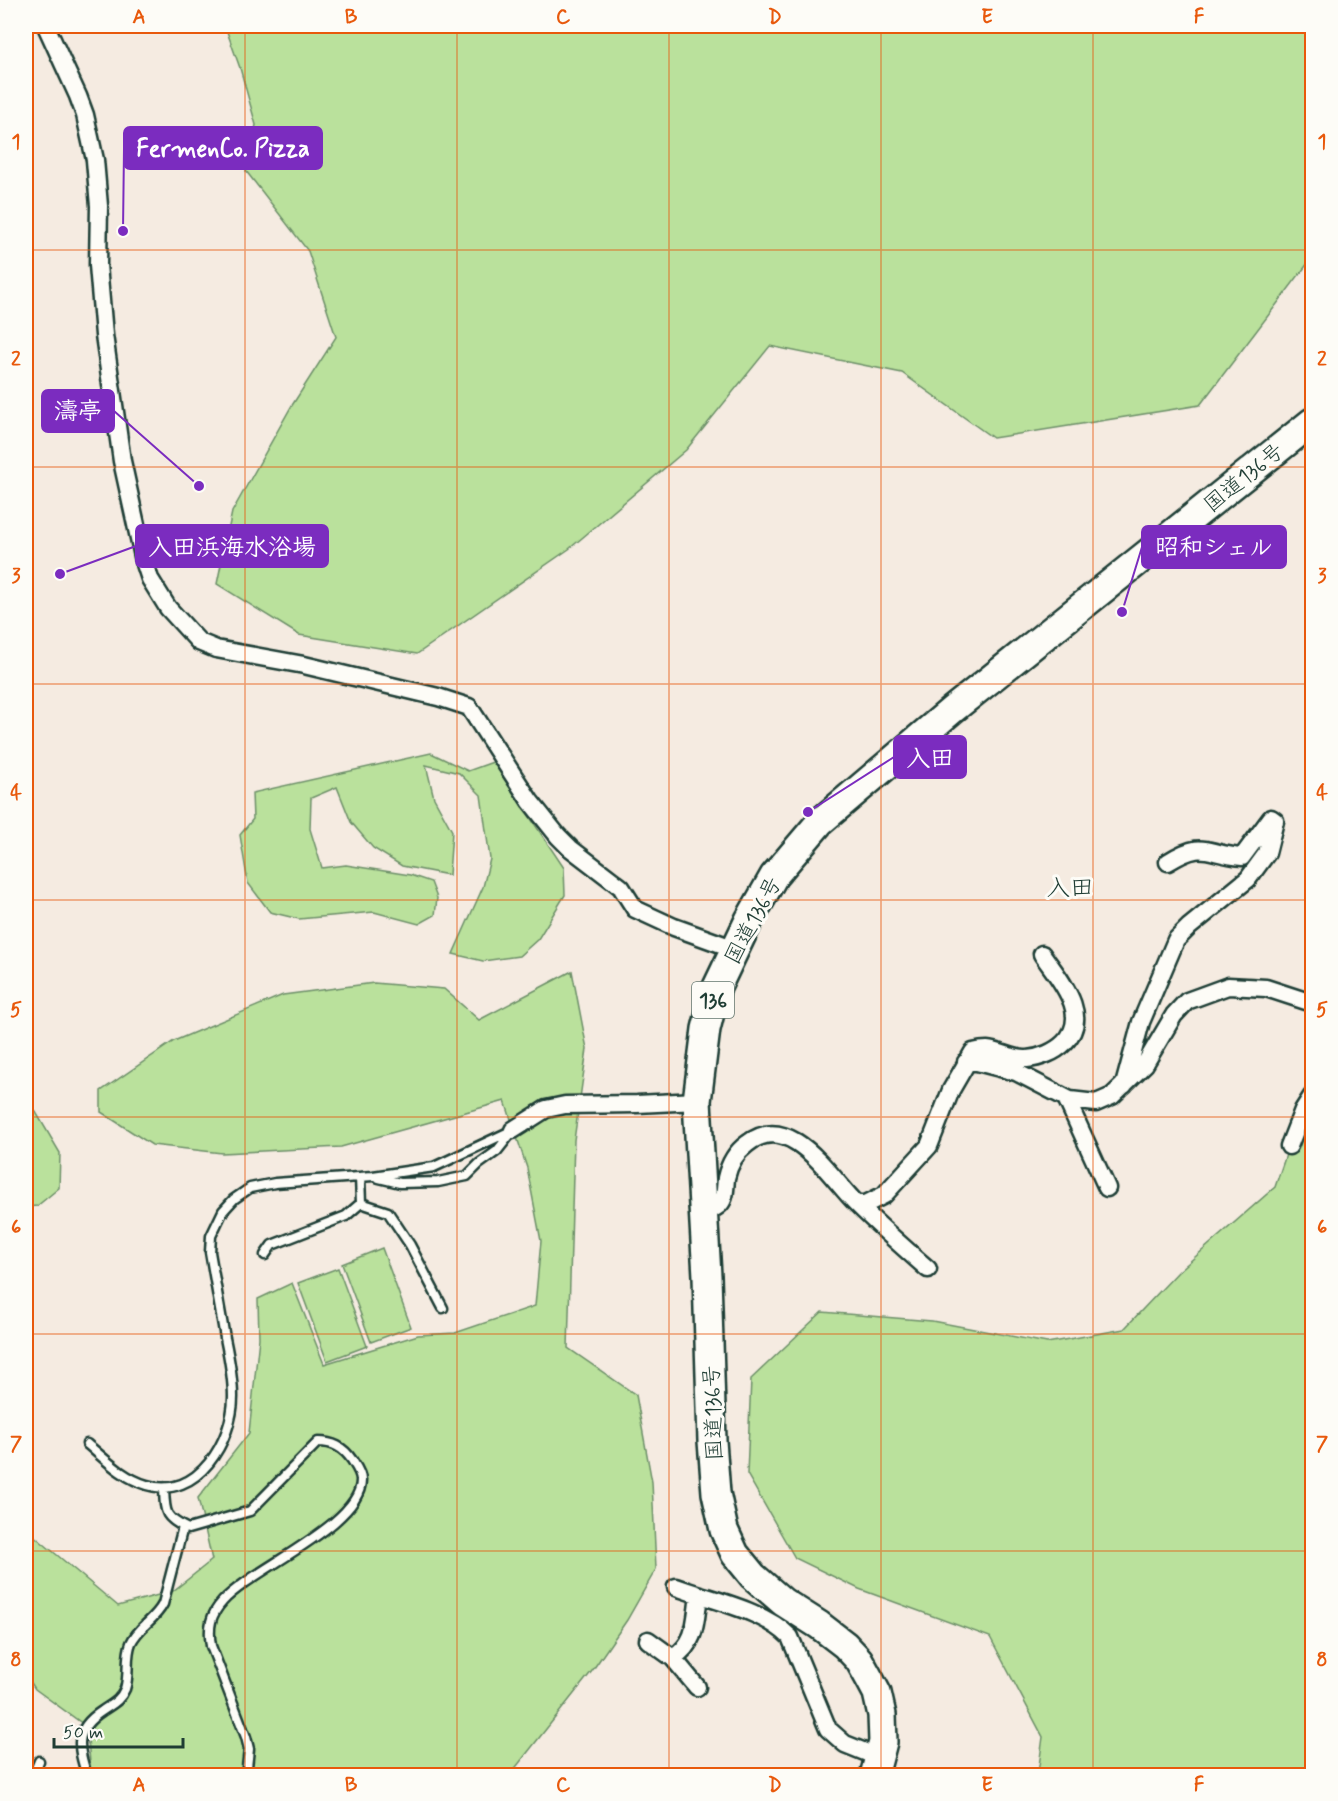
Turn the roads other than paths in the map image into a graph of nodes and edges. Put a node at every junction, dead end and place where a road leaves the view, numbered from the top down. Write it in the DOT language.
graph roads {
  1 [pos="46,26"];
  2 [pos="1312,422"];
  3 [pos="1168,862"];
  4 [pos="735,949"];
  5 [pos="1042,954"];
  6 [pos="1312,1003"];
  7 [pos="966,1062"];
  8 [pos="1124,1085"];
  9 [pos="1312,1096"];
  10 [pos="1066,1098"];
  11 [pos="697,1101"];
  12 [pos="513,1130"];
  13 [pos="1289,1146"];
  14 [pos="373,1176"];
  15 [pos="360,1177"];
  16 [pos="1107,1188"];
  17 [pos="361,1203"];
  18 [pos="857,1204"];
  19 [pos="704,1214"];
  20 [pos="265,1255"];
  21 [pos="928,1269"];
  22 [pos="443,1308"];
  23 [pos="87,1444"];
  24 [pos="164,1488"];
  25 [pos="183,1527"];
  26 [pos="676,1587"];
  27 [pos="699,1595"];
  28 [pos="648,1640"];
  29 [pos="673,1658"];
  30 [pos="697,1687"];
  31 [pos="39,1761"];
  32 [pos="877,1767"];
  33 [pos="33,1776"];
  34 [pos="87,1776"];
  35 [pos="246,1776"];
  1 -- 4 [label="street"];
  2 -- 4 [label="highway, 国道136号 / 136"];
  3 -- 8 [label="street"];
  4 -- 11 [label="highway, 国道136号 / 136"];
  5 -- 7 [label="street"];
  6 -- 8 [label="street"];
  7 -- 10 [label="street"];
  7 -- 18 [label="street"];
  8 -- 10 [label="street"];
  9 -- 13 [label="street"];
  10 -- 16 [label="street"];
  11 -- 12 [label="street"];
  11 -- 19 [label="highway, 国道136号 / 136"];
  12 -- 14 [label="lane"];
  12 -- 14 [label="lane"];
  14 -- 15 [label="lane"];
  15 -- 17 [label="lane"];
  15 -- 24 [label="lane"];
  17 -- 20 [label="lane"];
  17 -- 22 [label="lane"];
  18 -- 19 [label="street"];
  18 -- 21 [label="street"];
  19 -- 32 [label="highway, 国道136号 / 136"];
  23 -- 24 [label="lane"];
  24 -- 25 [label="lane"];
  25 -- 34 [label="lane"];
  25 -- 35 [label="lane"];
  26 -- 27 [label="street"];
  27 -- 29 [label="street"];
  27 -- 32 [label="street"];
  28 -- 29 [label="street"];
  29 -- 30 [label="street"];
  31 -- 33 [label="lane"];
}
